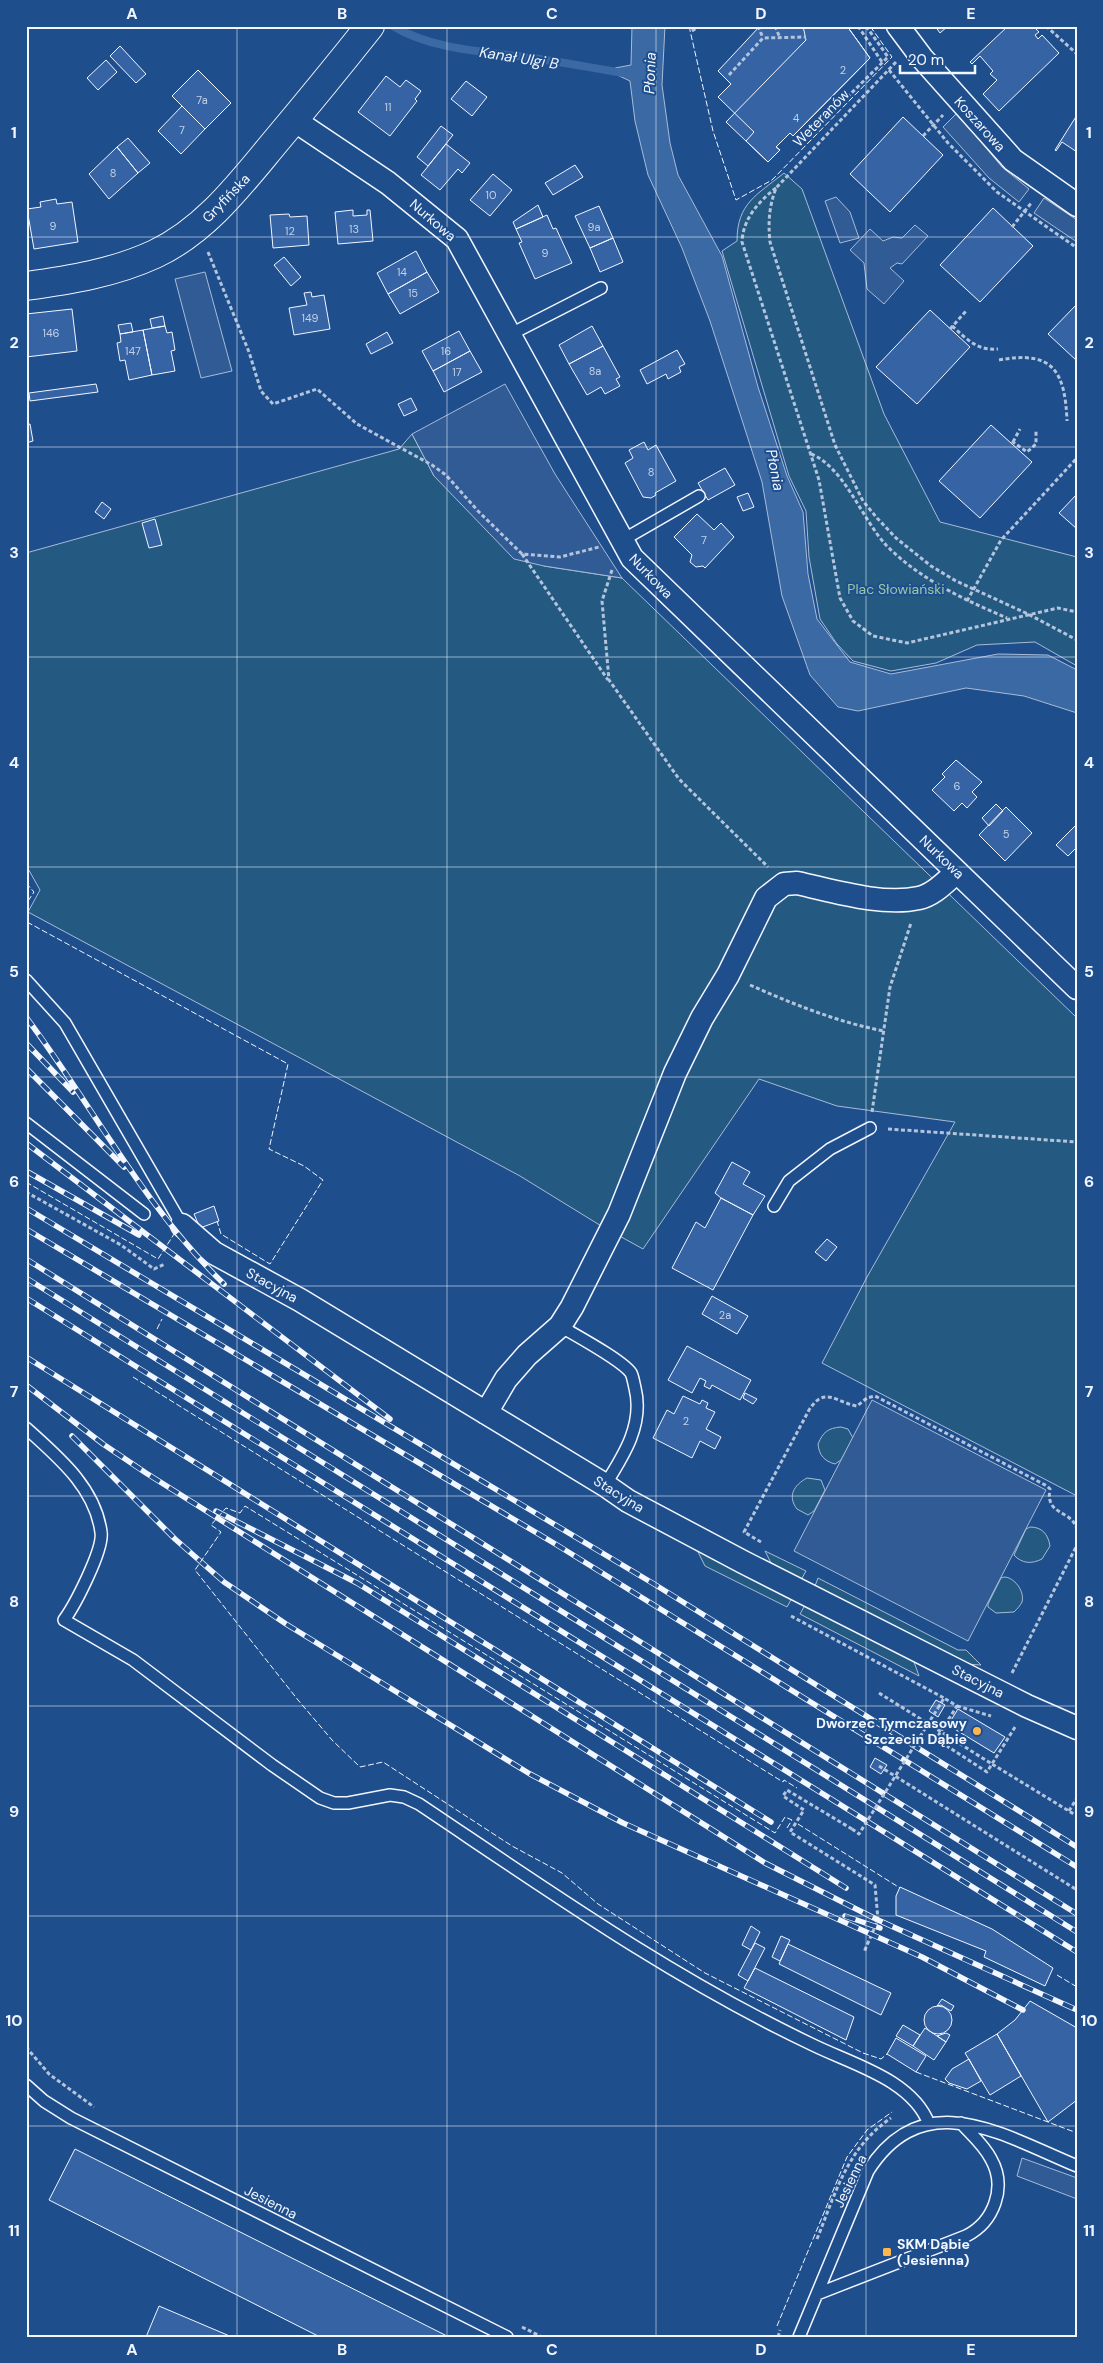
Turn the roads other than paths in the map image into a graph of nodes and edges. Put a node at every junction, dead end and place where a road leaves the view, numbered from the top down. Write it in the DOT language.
graph roads {
  1 [pos="898,26"];
  2 [pos="369,27"];
  3 [pos="294,120"];
  4 [pos="1077,206"];
  5 [pos="26,286"];
  6 [pos="601,288"];
  7 [pos="511,334"];
  8 [pos="699,496"];
  9 [pos="621,541"];
  10 [pos="958,872"];
  11 [pos="26,980"];
  12 [pos="1077,988"];
  13 [pos="26,1123"];
  14 [pos="870,1128"];
  15 [pos="774,1206"];
  16 [pos="144,1214"];
  17 [pos="182,1225"];
  18 [pos="560,1326"];
  19 [pos="486,1412"];
  20 [pos="26,1428"];
  21 [pos="605,1485"];
  22 [pos="1077,1728"];
  23 [pos="26,2084"];
  24 [pos="961,2123"];
  25 [pos="929,2124"];
  26 [pos="1077,2166"];
  27 [pos="817,2294"];
  28 [pos="507,2337"];
  29 [pos="799,2337"];
  1 -- 4 [label="street, Koszarowa"];
  2 -- 3 [label="street, Gryfińska"];
  3 -- 5 [label="street, Gryfińska"];
  3 -- 7 [label="street, Nurkowa"];
  6 -- 7 [label="lane"];
  7 -- 9 [label="street, Nurkowa"];
  8 -- 9 [label="lane"];
  9 -- 10 [label="street, Nurkowa"];
  10 -- 12 [label="street, Nurkowa"];
  10 -- 18 [label="street"];
  11 -- 17 [label="lane"];
  13 -- 16 [label="lane"];
  14 -- 15 [label="lane"];
  17 -- 19 [label="street, Stacyjna"];
  18 -- 19 [label="street"];
  18 -- 21 [label="lane"];
  19 -- 21 [label="street, Stacyjna"];
  20 -- 25 [label="lane"];
  21 -- 22 [label="street, Stacyjna"];
  23 -- 28 [label="lane, Jesienna"];
  24 -- 25 [label="lane, Jesienna"];
  24 -- 26 [label="lane, Jesienna"];
  24 -- 27 [label="lane"];
  25 -- 27 [label="lane, Jesienna"];
  27 -- 29 [label="lane, Jesienna"];
}
